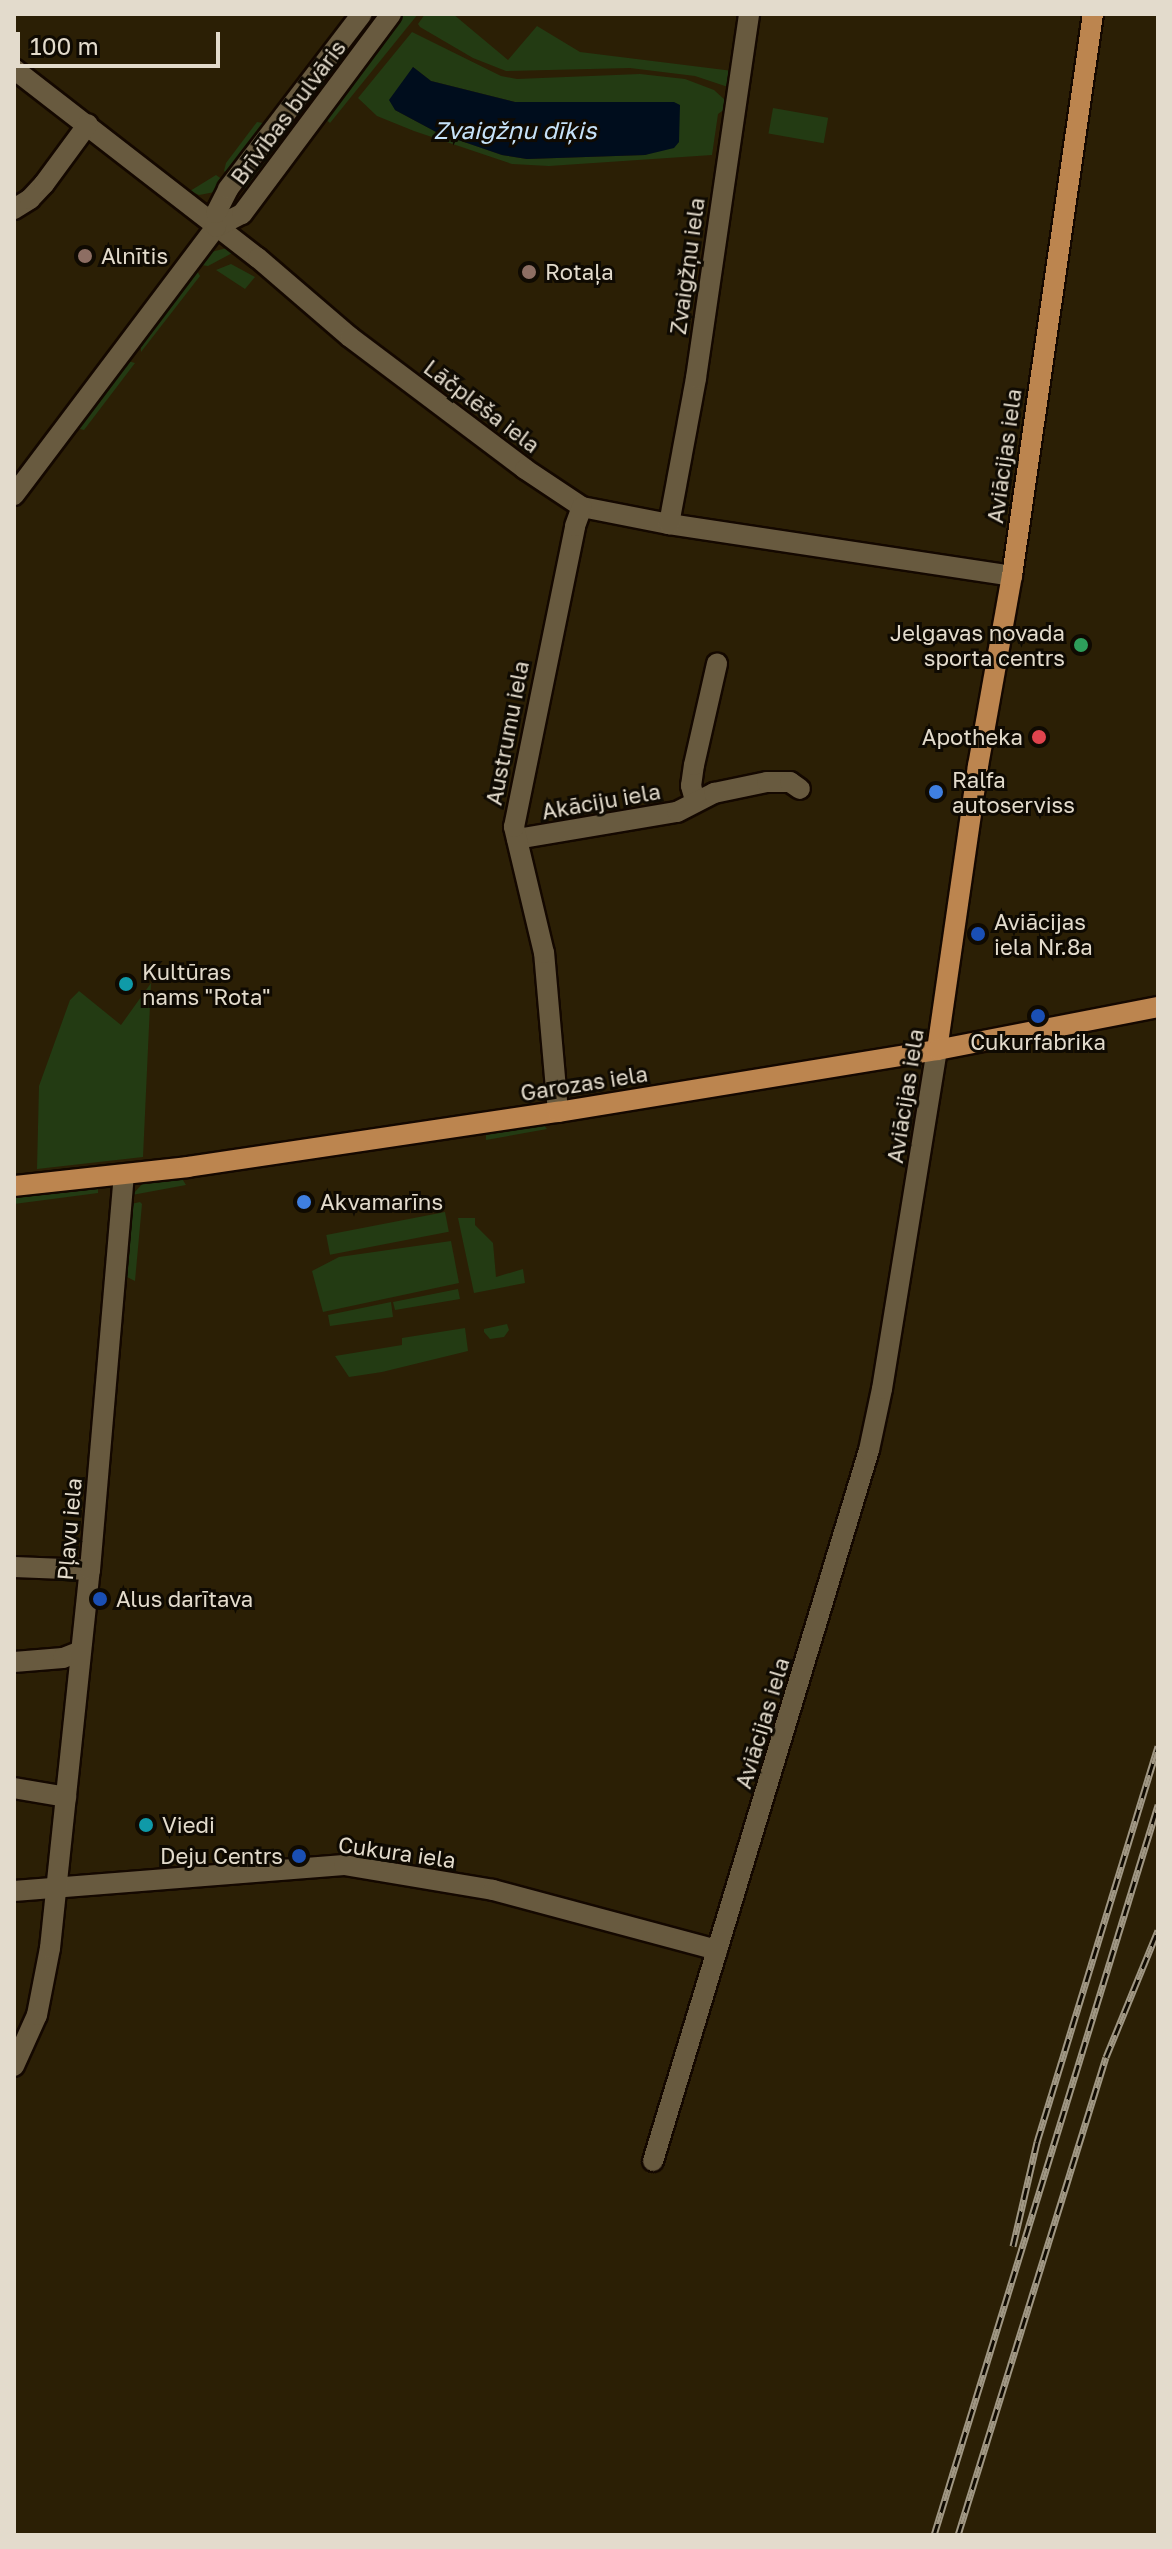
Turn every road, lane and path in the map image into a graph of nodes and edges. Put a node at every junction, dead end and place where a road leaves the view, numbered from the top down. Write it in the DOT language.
graph roads {
  1 [pos="362,14"];
  2 [pos="391,14"];
  3 [pos="749,14"];
  4 [pos="1093,14"];
  5 [pos="14,69"];
  6 [pos="88,124"];
  7 [pos="14,209"];
  8 [pos="216,227"];
  9 [pos="14,495"];
  10 [pos="582,507"];
  11 [pos="669,524"];
  12 [pos="1012,576"];
  13 [pos="717,664"];
  14 [pos="800,789"];
  15 [pos="695,800"];
  16 [pos="517,839"];
  17 [pos="1158,1007"];
  18 [pos="937,1050"];
  19 [pos="558,1112"];
  20 [pos="124,1175"];
  21 [pos="14,1186"];
  22 [pos="14,1567"];
  23 [pos="90,1570"];
  24 [pos="81,1651"];
  25 [pos="14,1662"];
  26 [pos="14,1788"];
  27 [pos="66,1797"];
  28 [pos="56,1887"];
  29 [pos="14,1891"];
  30 [pos="717,1950"];
  31 [pos="14,2066"];
  32 [pos="653,2161"];
  1 -- 8 [label="street, Brīvības bulvāris"];
  2 -- 8 [label="street, Brīvības bulvāris"];
  3 -- 11 [label="street, Zvaigžņu iela"];
  4 -- 12 [label="main road, Aviācijas iela"];
  5 -- 6 [label="street, Lāčplēša iela"];
  6 -- 7 [label="street"];
  6 -- 8 [label="street, Lāčplēša iela"];
  8 -- 9 [label="street, Brīvības bulvāris"];
  8 -- 10 [label="street, Lāčplēša iela"];
  10 -- 11 [label="street, Lāčplēša iela"];
  10 -- 16 [label="street, Austrumu iela"];
  11 -- 12 [label="street, Lāčplēša iela"];
  12 -- 18 [label="main road, Aviācijas iela"];
  13 -- 15 [label="street, Akāciju iela"];
  14 -- 15 [label="street"];
  15 -- 16 [label="street, Akāciju iela"];
  16 -- 19 [label="street, Austrumu iela"];
  17 -- 18 [label="main road, Garozas iela"];
  18 -- 19 [label="main road, Garozas iela"];
  18 -- 30 [label="street, Aviācijas iela"];
  19 -- 20 [label="main road, Garozas iela"];
  20 -- 21 [label="main road, Garozas iela"];
  20 -- 23 [label="street, Pļavu iela"];
  22 -- 23 [label="street"];
  23 -- 24 [label="street, Pļavu iela"];
  24 -- 25 [label="street"];
  24 -- 27 [label="street, Pļavu iela"];
  26 -- 27 [label="street"];
  27 -- 28 [label="street, Pļavu iela"];
  28 -- 29 [label="street, Cukura iela"];
  28 -- 30 [label="street, Cukura iela"];
  28 -- 31 [label="street, Pļavu iela"];
  30 -- 32 [label="street, Aviācijas iela"];
}
